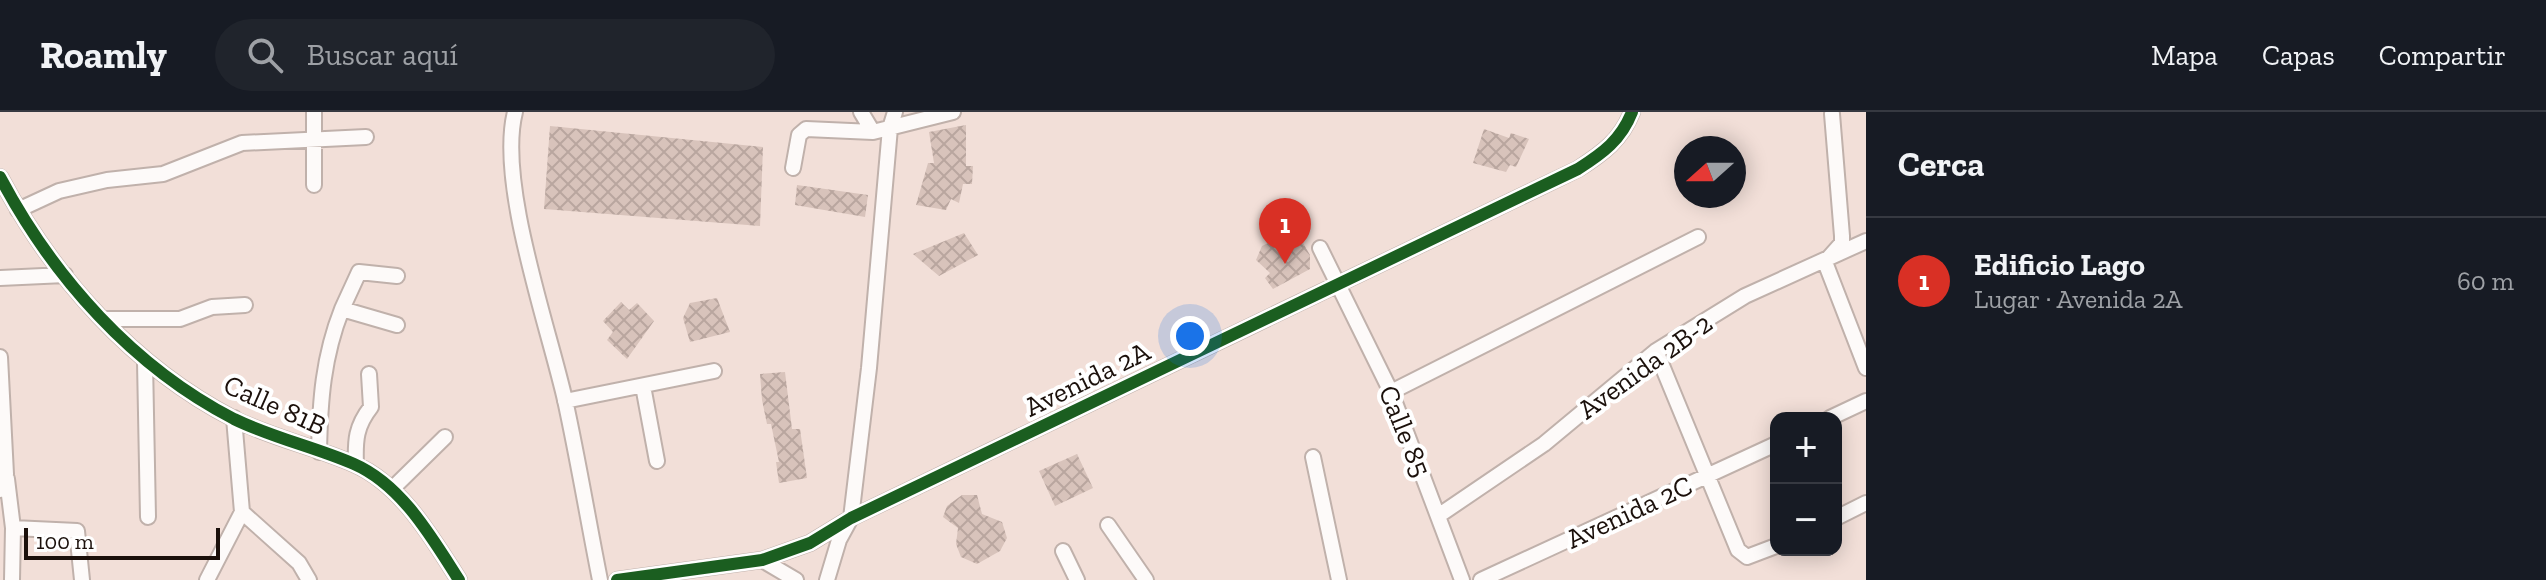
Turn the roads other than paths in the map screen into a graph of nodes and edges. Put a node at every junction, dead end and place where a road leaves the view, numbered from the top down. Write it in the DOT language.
graph roads {
  1 [pos="314,112"];
  2 [pos="515,112"];
  3 [pos="861,112"];
  4 [pos="879,112"];
  5 [pos="895,112"];
  6 [pos="953,112"];
  7 [pos="1632,112"];
  8 [pos="1832,114"];
  9 [pos="890,128"];
  10 [pos="873,132"];
  11 [pos="366,137"];
  12 [pos="314,140"];
  13 [pos="793,168"];
  14 [pos="0,177"];
  15 [pos="314,185"];
  16 [pos="18,210"];
  17 [pos="1698,237"];
  18 [pos="1866,241"];
  19 [pos="1320,248"];
  20 [pos="1825,262"];
  21 [pos="65,275"];
  22 [pos="397,276"];
  23 [pos="0,278"];
  24 [pos="1338,286"];
  25 [pos="245,305"];
  26 [pos="342,309"];
  27 [pos="102,319"];
  28 [pos="397,325"];
  29 [pos="1656,351"];
  30 [pos="0,357"];
  31 [pos="145,362"];
  32 [pos="1866,368"];
  33 [pos="714,371"];
  34 [pos="369,374"];
  35 [pos="643,386"];
  36 [pos="1391,392"];
  37 [pos="565,401"];
  38 [pos="1866,401"];
  39 [pos="1842,412"];
  40 [pos="234,418"];
  41 [pos="445,437"];
  42 [pos="1770,447"];
  43 [pos="319,452"];
  44 [pos="1313,457"];
  45 [pos="657,461"];
  46 [pos="356,465"];
  47 [pos="6,474"];
  48 [pos="1705,477"];
  49 [pos="392,489"];
  50 [pos="0,490"];
  51 [pos="1866,503"];
  52 [pos="242,512"];
  53 [pos="1842,515"];
  54 [pos="1438,516"];
  55 [pos="148,517"];
  56 [pos="851,518"];
  57 [pos="1108,525"];
  58 [pos="13,528"];
  59 [pos="1770,549"];
  60 [pos="1063,551"];
  61 [pos="762,560"];
  62 [pos="12,580"];
  63 [pos="82,580"];
  64 [pos="207,580"];
  65 [pos="309,580"];
  66 [pos="459,580"];
  67 [pos="600,580"];
  68 [pos="617,580"];
  69 [pos="796,580"];
  70 [pos="827,580"];
  71 [pos="1077,580"];
  72 [pos="1146,580"];
  73 [pos="1339,580"];
  74 [pos="1462,580"];
  75 [pos="1481,580"];
  1 -- 12 [label="street"];
  2 -- 37 [label="street"];
  3 -- 10 [label="street"];
  4 -- 9 [label="street"];
  5 -- 9 [label="street"];
  6 -- 9 [label="street"];
  7 -- 24 [label="street, Avenida 2A"];
  8 -- 20 [label="street"];
  9 -- 10 [label="street"];
  9 -- 56 [label="street"];
  10 -- 13 [label="street"];
  11 -- 12 [label="street"];
  12 -- 15 [label="street"];
  12 -- 16 [label="street"];
  14 -- 16 [label="street, Calle 81B"];
  16 -- 21 [label="street, Calle 81B"];
  17 -- 36 [label="street"];
  18 -- 20 [label="street, Avenida 2B-2"];
  19 -- 24 [label="street, Calle 85"];
  20 -- 29 [label="street, Avenida 2B-2"];
  20 -- 32 [label="street"];
  21 -- 23 [label="street"];
  21 -- 27 [label="street, Calle 81B"];
  22 -- 26 [label="street"];
  24 -- 36 [label="street, Calle 85"];
  24 -- 56 [label="street, Avenida 2A"];
  25 -- 27 [label="street"];
  26 -- 28 [label="street"];
  26 -- 43 [label="street"];
  27 -- 31 [label="street, Calle 81B"];
  29 -- 48 [label="street"];
  29 -- 54 [label="street, Avenida 2B-2"];
  30 -- 47 [label="street"];
  31 -- 40 [label="street, Calle 81B"];
  31 -- 55 [label="street"];
  33 -- 35 [label="street"];
  34 -- 46 [label="street"];
  35 -- 37 [label="street"];
  35 -- 45 [label="street"];
  36 -- 54 [label="street, Calle 85"];
  37 -- 67 [label="street"];
  38 -- 39 [label="street"];
  40 -- 43 [label="street, Calle 81B"];
  40 -- 52 [label="street"];
  41 -- 49 [label="street"];
  42 -- 48 [label="street, Avenida 2C"];
  43 -- 46 [label="street, Calle 81B"];
  44 -- 73 [label="street"];
  46 -- 49 [label="street, Calle 81B"];
  47 -- 50 [label="street"];
  47 -- 58 [label="street"];
  48 -- 59 [label="street"];
  48 -- 75 [label="street, Avenida 2C"];
  49 -- 66 [label="street, Calle 81B"];
  51 -- 53 [label="street"];
  52 -- 64 [label="street"];
  52 -- 65 [label="street"];
  54 -- 74 [label="street, Calle 85"];
  56 -- 61 [label="street, Avenida 2A"];
  56 -- 70 [label="street"];
  57 -- 72 [label="street"];
  58 -- 62 [label="street"];
  58 -- 63 [label="street"];
  60 -- 71 [label="street"];
  61 -- 68 [label="street, Avenida 2A"];
  61 -- 69 [label="street"];
}
